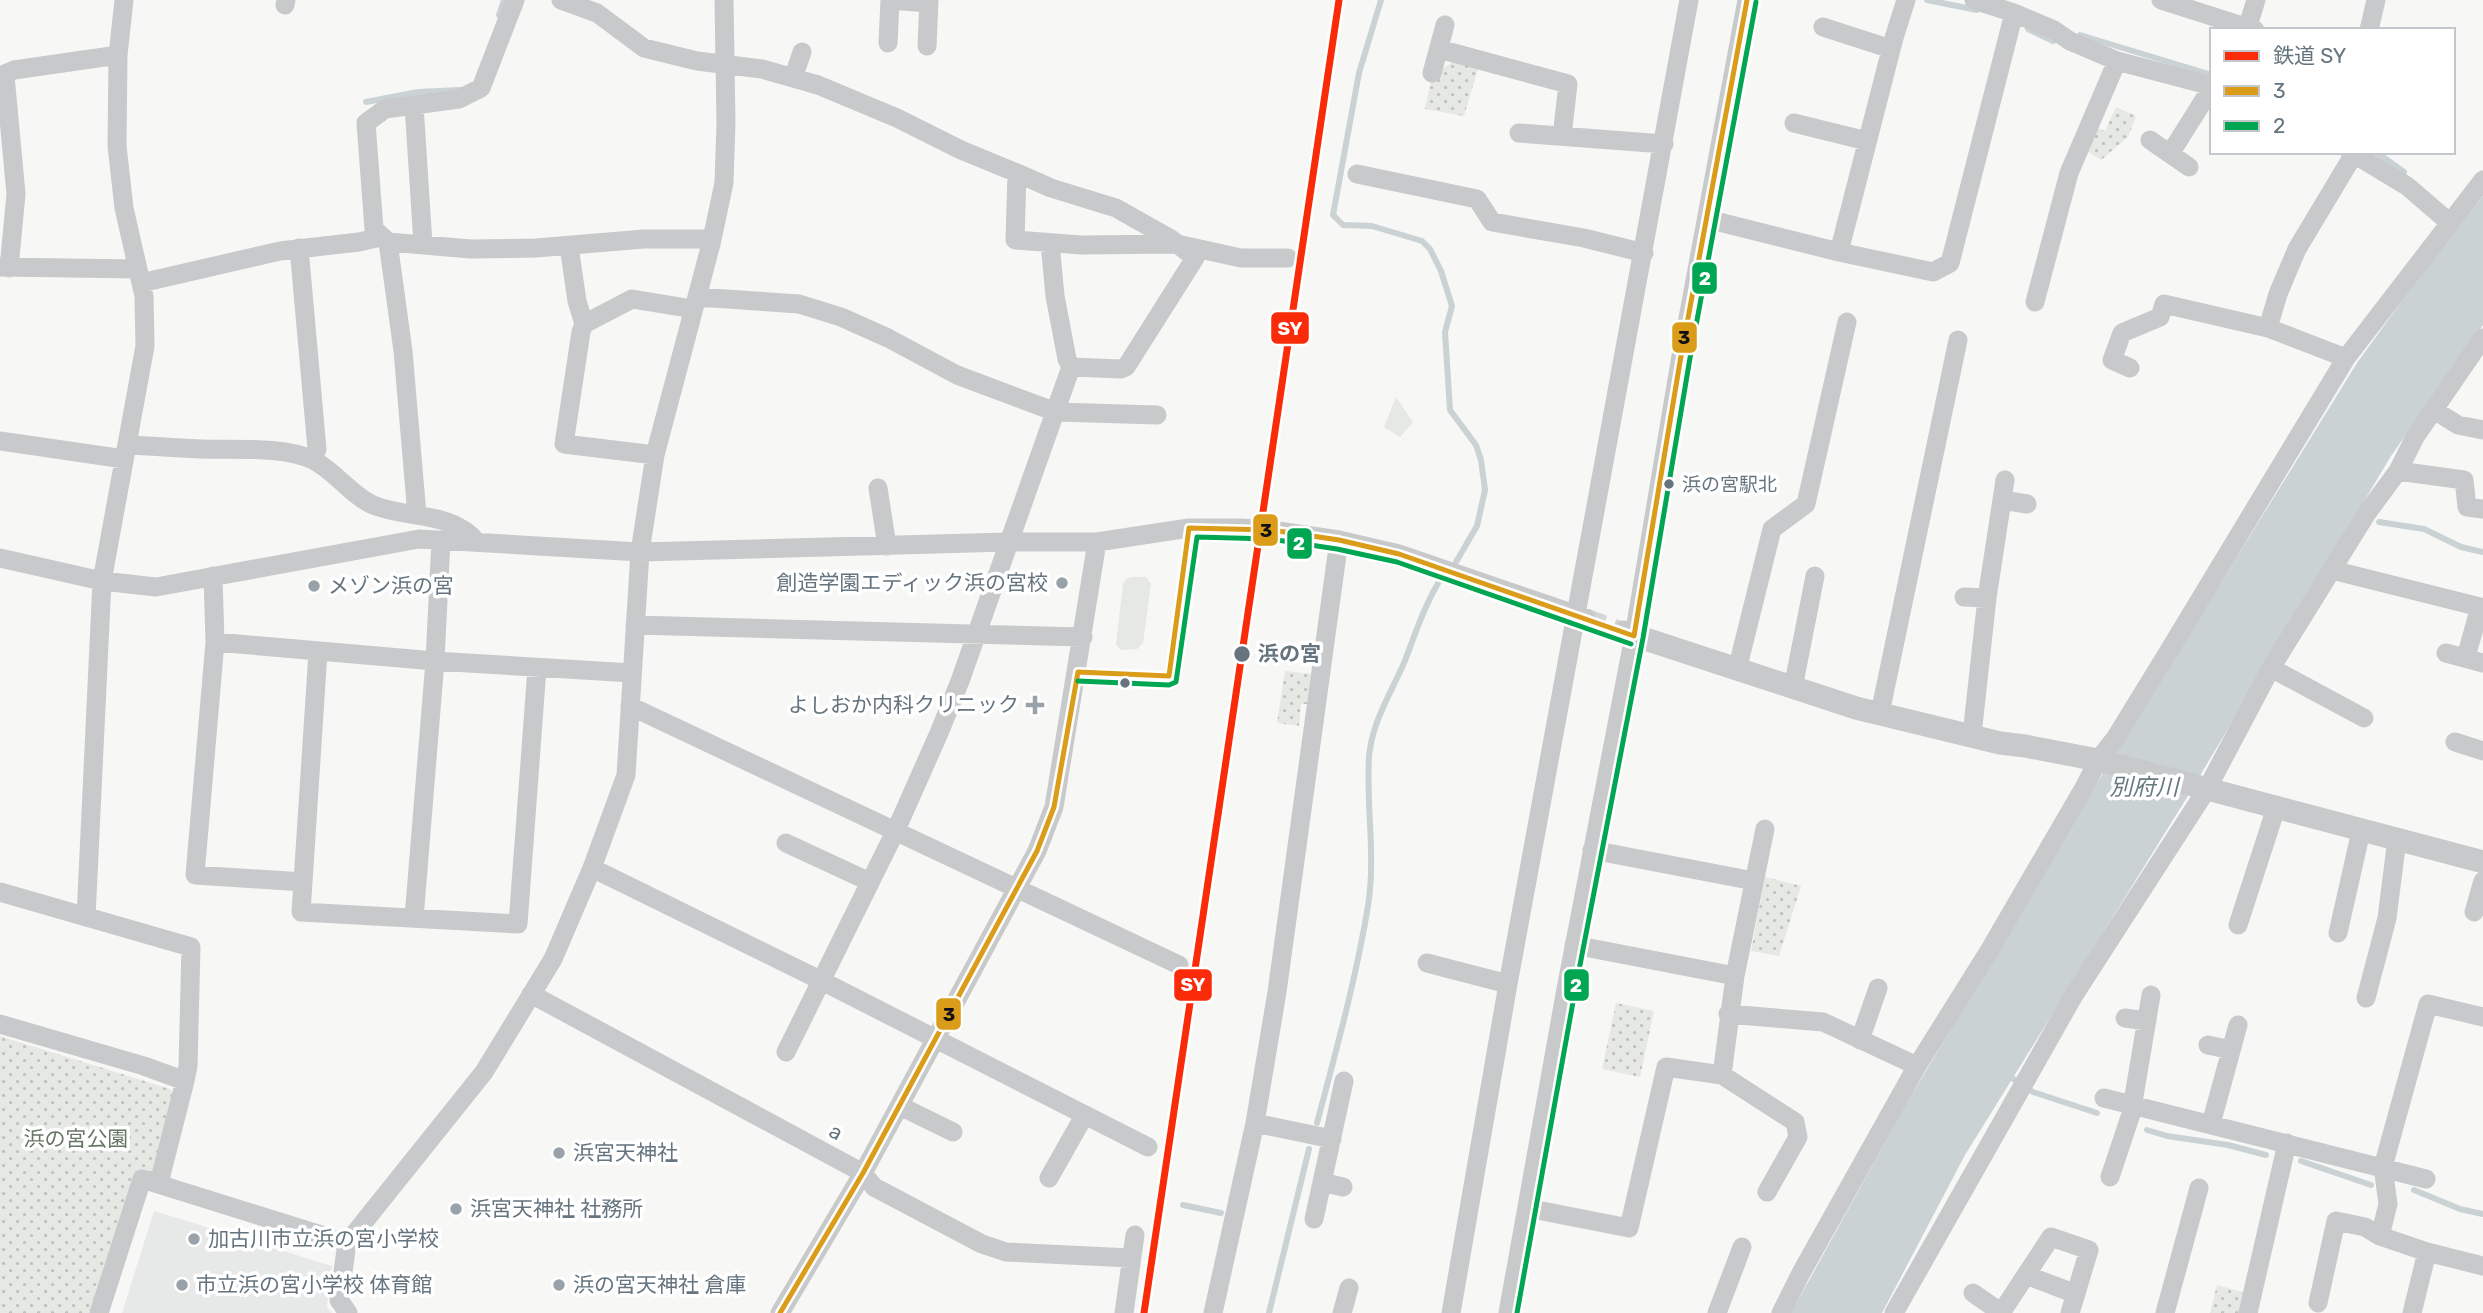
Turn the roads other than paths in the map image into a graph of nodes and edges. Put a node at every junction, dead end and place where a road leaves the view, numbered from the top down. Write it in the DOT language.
graph roads {
  1 [pos="124,0"];
  2 [pos="516,0"];
  3 [pos="561,0"];
  4 [pos="724,0"];
  5 [pos="890,0"];
  6 [pos="1689,0"];
  7 [pos="1747,0"];
  8 [pos="1906,0"];
  9 [pos="1973,0"];
  10 [pos="2161,0"];
  11 [pos="2256,0"];
  12 [pos="2376,0"];
  13 [pos="929,2"];
  14 [pos="2014,13"];
  15 [pos="1445,25"];
  16 [pos="1823,27"];
  17 [pos="2251,28"];
  18 [pos="2369,28"];
  19 [pos="888,43"];
  20 [pos="927,46"];
  21 [pos="1439,49"];
  22 [pos="1891,49"];
  23 [pos="802,52"];
  24 [pos="118,55"];
  25 [pos="2117,61"];
  26 [pos="725,64"];
  27 [pos="1432,73"];
  28 [pos="2,76"];
  29 [pos="793,78"];
  30 [pos="2210,85"];
  31 [pos="2210,89"];
  32 [pos="414,105"];
  33 [pos="1794,123"];
  34 [pos="1518,134"];
  35 [pos="1562,136"];
  36 [pos="1867,141"];
  37 [pos="2150,141"];
  38 [pos="1664,144"];
  39 [pos="2170,153"];
  40 [pos="2351,154"];
  41 [pos="2354,154"];
  42 [pos="2189,167"];
  43 [pos="7,170"];
  44 [pos="1017,173"];
  45 [pos="1357,174"];
  46 [pos="2483,180"];
  47 [pos="1707,219"];
  48 [pos="2450,223"];
  49 [pos="384,239"];
  50 [pos="712,239"];
  51 [pos="1050,243"];
  52 [pos="423,244"];
  53 [pos="1177,244"];
  54 [pos="569,246"];
  55 [pos="299,248"];
  56 [pos="1839,252"];
  57 [pos="1644,253"];
  58 [pos="1288,258"];
  59 [pos="4,268"];
  60 [pos="139,276"];
  61 [pos="2035,302"];
  62 [pos="695,303"];
  63 [pos="1847,322"];
  64 [pos="584,324"];
  65 [pos="2268,328"];
  66 [pos="2483,338"];
  67 [pos="1958,340"];
  68 [pos="2346,358"];
  69 [pos="1071,367"];
  70 [pos="2130,368"];
  71 [pos="2434,410"];
  72 [pos="1056,412"];
  73 [pos="1157,415"];
  74 [pos="2483,430"];
  75 [pos="0,441"];
  76 [pos="125,452"];
  77 [pos="655,455"];
  78 [pos="313,460"];
  79 [pos="2398,471"];
  80 [pos="2005,480"];
  81 [pos="878,488"];
  82 [pos="2002,500"];
  83 [pos="2027,504"];
  84 [pos="2483,509"];
  85 [pos="417,515"];
  86 [pos="441,540"];
  87 [pos="1339,540"];
  88 [pos="477,542"];
  89 [pos="1008,542"];
  90 [pos="1097,542"];
  91 [pos="887,546"];
  92 [pos="640,552"];
  93 [pos="0,558"];
  94 [pos="2332,570"];
  95 [pos="213,576"];
  96 [pos="1815,576"];
  97 [pos="102,581"];
  98 [pos="1964,597"];
  99 [pos="1987,598"];
  100 [pos="2482,608"];
  101 [pos="1581,616"];
  102 [pos="635,625"];
  103 [pos="1629,634"];
  104 [pos="974,636"];
  105 [pos="1083,637"];
  106 [pos="215,642"];
  107 [pos="318,652"];
  108 [pos="2446,653"];
  109 [pos="2475,660"];
  110 [pos="435,661"];
  111 [pos="537,668"];
  112 [pos="2272,668"];
  113 [pos="1737,670"];
  114 [pos="632,673"];
  115 [pos="1793,688"];
  116 [pos="630,706"];
  117 [pos="1880,713"];
  118 [pos="2364,718"];
  119 [pos="1972,735"];
  120 [pos="2455,742"];
  121 [pos="2483,751"];
  122 [pos="2098,760"];
  123 [pos="2207,789"];
  124 [pos="2276,808"];
  125 [pos="1765,829"];
  126 [pos="897,830"];
  127 [pos="2361,831"];
  128 [pos="2397,839"];
  129 [pos="786,843"];
  130 [pos="1592,850"];
  131 [pos="2483,862"];
  132 [pos="592,868"];
  133 [pos="1754,881"];
  134 [pos="2483,881"];
  135 [pos="303,882"];
  136 [pos="870,882"];
  137 [pos="1017,889"];
  138 [pos="0,892"];
  139 [pos="2474,912"];
  140 [pos="86,917"];
  141 [pos="414,918"];
  142 [pos="2238,925"];
  143 [pos="2338,933"];
  144 [pos="1574,945"];
  145 [pos="1427,964"];
  146 [pos="1178,965"];
  147 [pos="1735,976"];
  148 [pos="822,981"];
  149 [pos="1508,984"];
  150 [pos="1878,988"];
  151 [pos="531,994"];
  152 [pos="2151,995"];
  153 [pos="2367,998"];
  154 [pos="1728,1014"];
  155 [pos="2483,1017"];
  156 [pos="2125,1018"];
  157 [pos="2147,1021"];
  158 [pos="0,1024"];
  159 [pos="2238,1024"];
  160 [pos="1860,1040"];
  161 [pos="936,1041"];
  162 [pos="2208,1045"];
  163 [pos="2231,1051"];
  164 [pos="786,1052"];
  165 [pos="1917,1066"];
  166 [pos="1722,1075"];
  167 [pos="185,1081"];
  168 [pos="1344,1081"];
  169 [pos="2104,1098"];
  170 [pos="900,1106"];
  171 [pos="1084,1116"];
  172 [pos="2130,1117"];
  173 [pos="1255,1123"];
  174 [pos="2211,1124"];
  175 [pos="953,1132"];
  176 [pos="1332,1139"];
  177 [pos="2287,1143"];
  178 [pos="1148,1147"];
  179 [pos="2384,1172"];
  180 [pos="863,1173"];
  181 [pos="2110,1177"];
  182 [pos="1049,1178"];
  183 [pos="2426,1179"];
  184 [pos="1322,1182"];
  185 [pos="159,1183"];
  186 [pos="1343,1187"];
  187 [pos="2199,1188"];
  188 [pos="1767,1192"];
  189 [pos="1527,1208"];
  190 [pos="1314,1219"];
  191 [pos="1135,1235"];
  192 [pos="2379,1236"];
  193 [pos="347,1243"];
  194 [pos="1742,1247"];
  195 [pos="2427,1252"];
  196 [pos="1131,1258"];
  197 [pos="2483,1266"];
  198 [pos="2026,1275"];
  199 [pos="1349,1288"];
  200 [pos="1973,1293"];
  201 [pos="2318,1303"];
  202 [pos="2073,1304"];
  203 [pos="99,1313"];
  204 [pos="348,1313"];
  205 [pos="780,1313"];
  206 [pos="1124,1313"];
  207 [pos="1213,1313"];
  208 [pos="1342,1313"];
  209 [pos="1451,1313"];
  210 [pos="1508,1313"];
  211 [pos="1717,1313"];
  212 [pos="1781,1313"];
  213 [pos="1894,1313"];
  214 [pos="2001,1313"];
  215 [pos="2165,1313"];
  216 [pos="2248,1313"];
  217 [pos="2412,1313"];
  1 -- 24 [label="street"];
  2 -- 32 [label="street"];
  3 -- 26 [label="street"];
  4 -- 26 [label="street"];
  5 -- 13 [label="street"];
  5 -- 19 [label="street"];
  6 -- 38 [label="street"];
  7 -- 47 [label="street"];
  8 -- 22 [label="street"];
  9 -- 14 [label="street"];
  10 -- 17 [label="street"];
  11 -- 17 [label="street"];
  12 -- 18 [label="street"];
  13 -- 20 [label="street"];
  14 -- 25 [label="street"];
  14 -- 56 [label="street"];
  15 -- 21 [label="street"];
  16 -- 22 [label="street"];
  21 -- 27 [label="street"];
  21 -- 35 [label="street"];
  22 -- 36 [label="street"];
  23 -- 29 [label="street"];
  24 -- 28 [label="street"];
  24 -- 60 [label="street"];
  25 -- 30 [label="street"];
  25 -- 61 [label="street"];
  26 -- 29 [label="street"];
  26 -- 50 [label="street"];
  28 -- 43 [label="street"];
  29 -- 44 [label="street"];
  31 -- 39 [label="street"];
  32 -- 49 [label="street"];
  32 -- 52 [label="street"];
  33 -- 36 [label="street"];
  34 -- 35 [label="street"];
  35 -- 38 [label="street"];
  36 -- 56 [label="street"];
  37 -- 39 [label="street"];
  38 -- 57 [label="street"];
  39 -- 42 [label="street"];
  40 -- 65 [label="street"];
  41 -- 48 [label="street"];
  43 -- 59 [label="street"];
  44 -- 51 [label="street"];
  44 -- 53 [label="street"];
  45 -- 57 [label="street"];
  46 -- 48 [label="street"];
  47 -- 56 [label="street"];
  47 -- 103 [label="street"];
  48 -- 68 [label="street"];
  49 -- 52 [label="street"];
  49 -- 55 [label="street"];
  49 -- 85 [label="street"];
  50 -- 54 [label="street"];
  50 -- 62 [label="street"];
  51 -- 53 [label="street"];
  51 -- 69 [label="street"];
  52 -- 54 [label="street"];
  53 -- 58 [label="street"];
  53 -- 69 [label="street"];
  54 -- 64 [label="street"];
  55 -- 60 [label="street"];
  55 -- 78 [label="street"];
  57 -- 101 [label="street"];
  59 -- 60 [label="street"];
  60 -- 76 [label="street"];
  62 -- 64 [label="street"];
  62 -- 72 [label="street"];
  62 -- 77 [label="street"];
  63 -- 113 [label="street"];
  64 -- 77 [label="street"];
  65 -- 68 [label="street"];
  65 -- 70 [label="street"];
  66 -- 71 [label="street"];
  67 -- 117 [label="street"];
  68 -- 122 [label="street"];
  69 -- 72 [label="street"];
  71 -- 74 [label="street"];
  71 -- 79 [label="street"];
  72 -- 73 [label="street"];
  72 -- 89 [label="street"];
  75 -- 76 [label="street"];
  76 -- 78 [label="street"];
  76 -- 97 [label="street"];
  77 -- 92 [label="street"];
  78 -- 85 [label="street"];
  79 -- 84 [label="street"];
  79 -- 94 [label="street"];
  80 -- 82 [label="street"];
  81 -- 91 [label="street"];
  82 -- 83 [label="street"];
  82 -- 99 [label="street"];
  85 -- 88 [label="street"];
  86 -- 88 [label="street"];
  86 -- 95 [label="street"];
  86 -- 110 [label="street"];
  87 -- 90 [label="street"];
  87 -- 101 [label="street"];
  87 -- 173 [label="street"];
  88 -- 92 [label="street"];
  89 -- 90 [label="street"];
  89 -- 91 [label="street"];
  89 -- 104 [label="street"];
  90 -- 105 [label="street"];
  91 -- 92 [label="street"];
  92 -- 102 [label="street"];
  93 -- 97 [label="street"];
  94 -- 100 [label="street"];
  94 -- 112 [label="street"];
  95 -- 97 [label="street"];
  95 -- 106 [label="street"];
  96 -- 115 [label="street"];
  97 -- 140 [label="street"];
  98 -- 99 [label="street"];
  99 -- 119 [label="street"];
  100 -- 109 [label="street"];
  101 -- 149 [label="street"];
  102 -- 104 [label="street"];
  102 -- 114 [label="street"];
  103 -- 113 [label="street"];
  103 -- 130 [label="street"];
  104 -- 105 [label="street"];
  104 -- 126 [label="street"];
  105 -- 137 [label="street"];
  106 -- 107 [label="street"];
  106 -- 135 [label="street"];
  107 -- 110 [label="street"];
  107 -- 135 [label="street"];
  108 -- 109 [label="street"];
  110 -- 111 [label="street"];
  110 -- 141 [label="street"];
  111 -- 114 [label="street"];
  111 -- 141 [label="street"];
  112 -- 118 [label="street"];
  112 -- 123 [label="street"];
  113 -- 115 [label="street"];
  114 -- 116 [label="street"];
  115 -- 117 [label="street"];
  116 -- 126 [label="street"];
  116 -- 132 [label="street"];
  117 -- 119 [label="street"];
  119 -- 122 [label="street"];
  120 -- 121 [label="street"];
  122 -- 123 [label="street"];
  122 -- 165 [label="street"];
  123 -- 124 [label="street"];
  123 -- 213 [label="street"];
  124 -- 127 [label="street"];
  124 -- 142 [label="street"];
  125 -- 133 [label="street"];
  126 -- 136 [label="street"];
  126 -- 137 [label="street"];
  127 -- 128 [label="street"];
  127 -- 143 [label="street"];
  128 -- 131 [label="street"];
  128 -- 153 [label="street"];
  129 -- 136 [label="street"];
  130 -- 133 [label="street"];
  130 -- 144 [label="street"];
  132 -- 148 [label="street"];
  132 -- 151 [label="street"];
  133 -- 147 [label="street"];
  134 -- 139 [label="street"];
  135 -- 141 [label="street"];
  136 -- 148 [label="street"];
  137 -- 146 [label="street"];
  137 -- 161 [label="street"];
  138 -- 140 [label="street"];
  140 -- 167 [label="street"];
  144 -- 147 [label="street"];
  144 -- 189 [label="street"];
  145 -- 149 [label="street"];
  147 -- 154 [label="street"];
  148 -- 161 [label="street"];
  148 -- 164 [label="street"];
  149 -- 209 [label="street"];
  150 -- 160 [label="street"];
  151 -- 180 [label="street, a"];
  151 -- 193 [label="street"];
  152 -- 157 [label="street"];
  154 -- 160 [label="street"];
  154 -- 166 [label="street"];
  155 -- 179 [label="street"];
  156 -- 157 [label="street"];
  157 -- 172 [label="street"];
  158 -- 167 [label="street"];
  159 -- 163 [label="street"];
  160 -- 165 [label="street"];
  161 -- 170 [label="street"];
  161 -- 171 [label="street"];
  162 -- 163 [label="street"];
  163 -- 174 [label="street"];
  165 -- 212 [label="street"];
  166 -- 188 [label="street"];
  166 -- 189 [label="street"];
  167 -- 185 [label="street"];
  168 -- 176 [label="street"];
  169 -- 172 [label="street"];
  170 -- 175 [label="street"];
  170 -- 180 [label="street"];
  171 -- 178 [label="street"];
  171 -- 182 [label="street"];
  172 -- 174 [label="street"];
  172 -- 181 [label="street"];
  173 -- 176 [label="street"];
  173 -- 207 [label="street"];
  174 -- 177 [label="street"];
  176 -- 184 [label="street"];
  177 -- 179 [label="street"];
  177 -- 216 [label="street"];
  179 -- 183 [label="street"];
  179 -- 192 [label="street"];
  180 -- 196 [label="street, a"];
  180 -- 205 [label="street"];
  184 -- 186 [label="street"];
  184 -- 190 [label="street"];
  185 -- 193 [label="street"];
  185 -- 203 [label="street"];
  187 -- 215 [label="street"];
  189 -- 210 [label="street"];
  191 -- 196 [label="street"];
  192 -- 195 [label="street"];
  192 -- 201 [label="street"];
  193 -- 204 [label="street"];
  194 -- 211 [label="street"];
  195 -- 197 [label="street"];
  195 -- 217 [label="street"];
  196 -- 206 [label="street"];
  198 -- 202 [label="street"];
  198 -- 202 [label="street"];
  198 -- 214 [label="street"];
  199 -- 208 [label="street"];
  200 -- 214 [label="street"];
}
